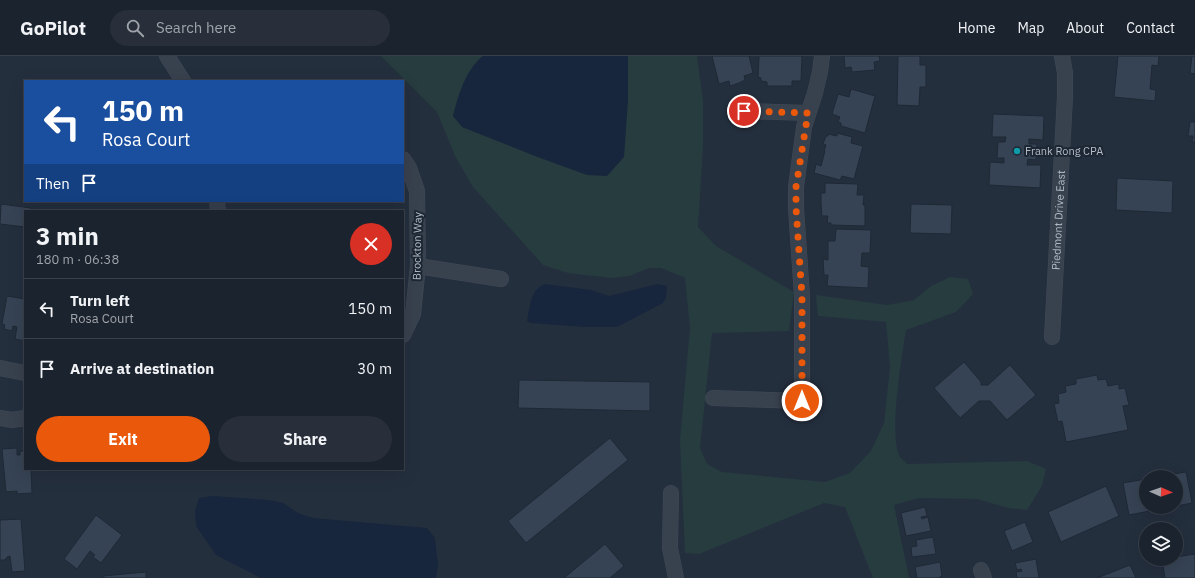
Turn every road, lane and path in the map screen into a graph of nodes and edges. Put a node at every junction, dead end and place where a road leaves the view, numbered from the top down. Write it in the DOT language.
graph roads {
  1 [pos="167,56"];
  2 [pos="822,56"];
  3 [pos="1062,56"];
  4 [pos="182,80"];
  5 [pos="744,111"];
  6 [pos="808,113"];
  7 [pos="404,159"];
  8 [pos="418,266"];
  9 [pos="501,279"];
  10 [pos="404,332"];
  11 [pos="1052,337"];
  12 [pos="0,368"];
  13 [pos="24,373"];
  14 [pos="713,398"];
  15 [pos="0,418"];
  16 [pos="24,418"];
  17 [pos="671,493"];
  18 [pos="676,578"];
  1 -- 4 [label="street"];
  2 -- 6 [label="street"];
  3 -- 11 [label="street, Piedmont Drive East"];
  5 -- 6 [label="street"];
  6 -- 14 [label="street"];
  7 -- 8 [label="street, Brockton Way"];
  8 -- 9 [label="street"];
  8 -- 10 [label="street, Brockton Way"];
  12 -- 13 [label="street"];
  15 -- 16 [label="street"];
  17 -- 18 [label="street"];
}
